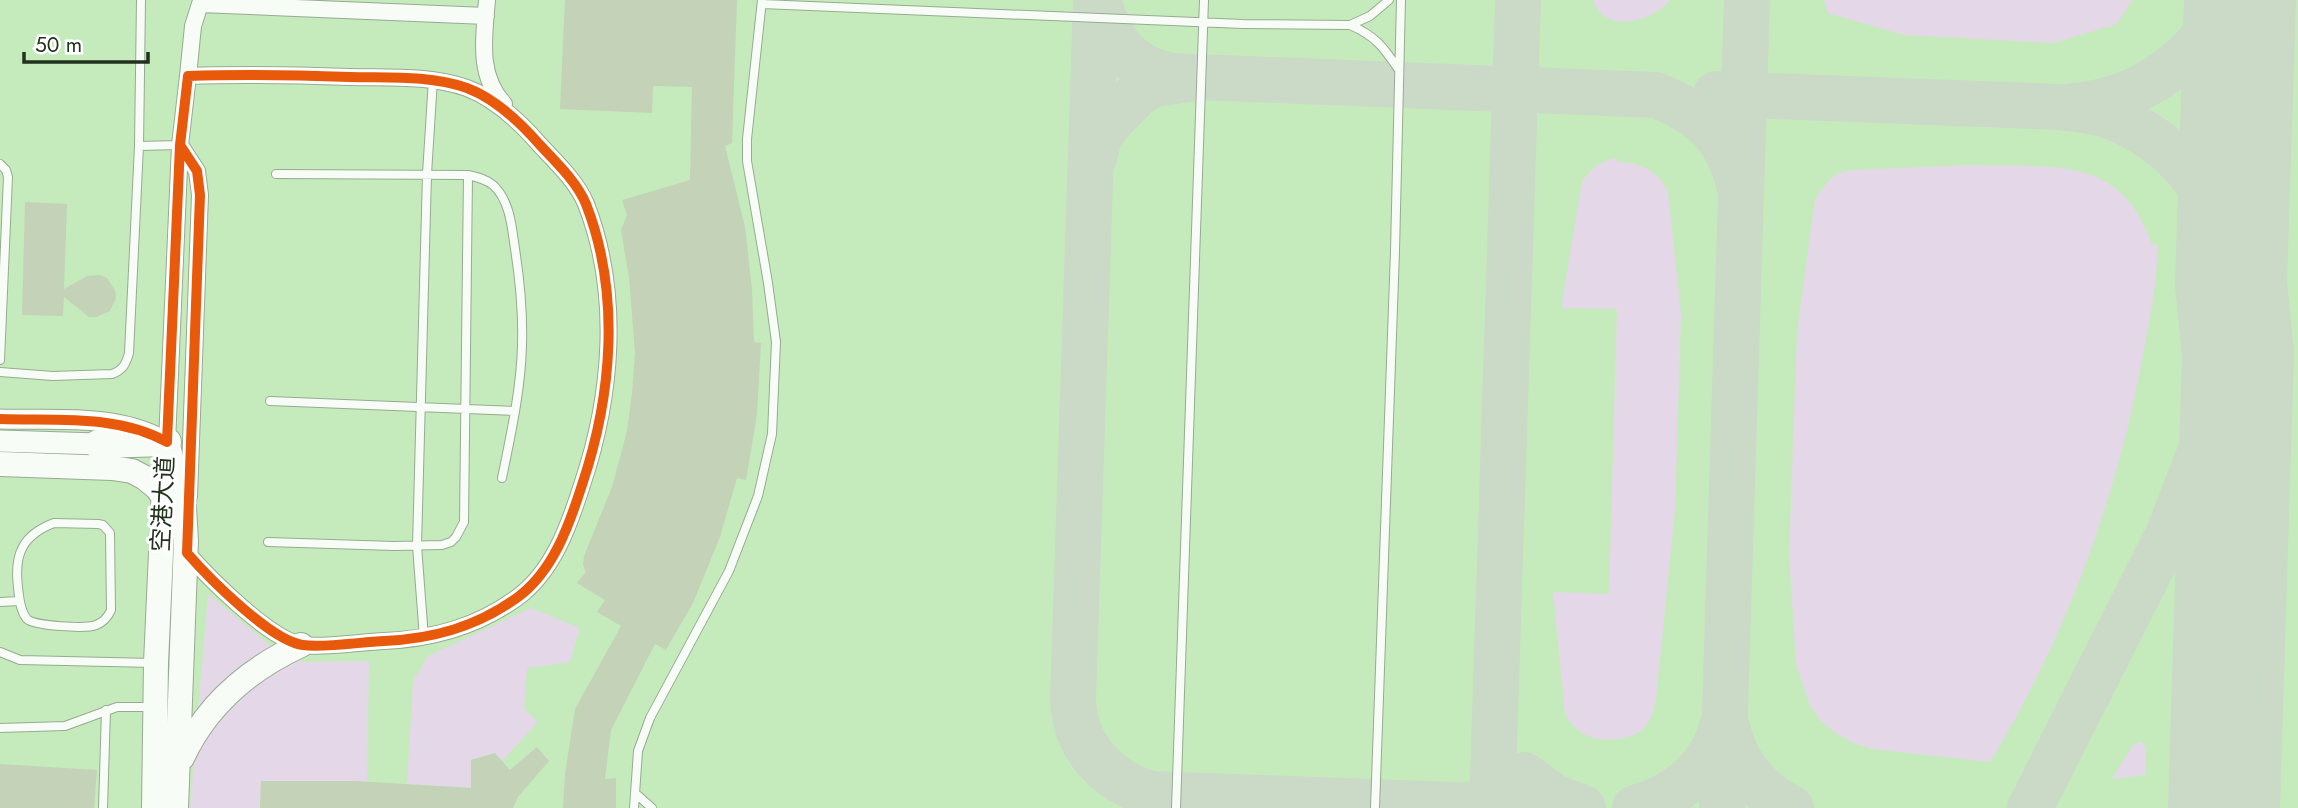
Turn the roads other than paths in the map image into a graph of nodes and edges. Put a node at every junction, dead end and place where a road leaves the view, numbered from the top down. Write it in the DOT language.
graph roads {
  1 [pos="141,0"];
  2 [pos="1204,0"];
  3 [pos="1389,0"];
  4 [pos="1401,0"];
  5 [pos="200,2"];
  6 [pos="762,2"];
  7 [pos="486,8"];
  8 [pos="1204,22"];
  9 [pos="1350,25"];
  10 [pos="1399,71"];
  11 [pos="188,76"];
  12 [pos="433,79"];
  13 [pos="520,122"];
  14 [pos="180,145"];
  15 [pos="139,146"];
  16 [pos="0,164"];
  17 [pos="276,174"];
  18 [pos="427,174"];
  19 [pos="468,175"];
  20 [pos="0,360"];
  21 [pos="0,372"];
  22 [pos="270,401"];
  23 [pos="421,407"];
  24 [pos="465,408"];
  25 [pos="514,411"];
  26 [pos="0,419"];
  27 [pos="0,442"];
  28 [pos="167,442"];
  29 [pos="98,444"];
  30 [pos="0,464"];
  31 [pos="502,478"];
  32 [pos="163,496"];
  33 [pos="268,542"];
  34 [pos="417,546"];
  35 [pos="187,553"];
  36 [pos="20,601"];
  37 [pos="0,602"];
  38 [pos="424,638"];
  39 [pos="301,645"];
  40 [pos="0,653"];
  41 [pos="156,663"];
  42 [pos="156,707"];
  43 [pos="106,710"];
  44 [pos="0,728"];
  45 [pos="178,768"];
  46 [pos="635,793"];
  47 [pos="103,808"];
  48 [pos="154,808"];
  49 [pos="176,808"];
  50 [pos="634,808"];
  51 [pos="652,808"];
  52 [pos="1176,808"];
  53 [pos="1375,808"];
  1 -- 15 [label="lane"];
  2 -- 8 [label="lane"];
  3 -- 9 [label="lane"];
  4 -- 10 [label="lane"];
  5 -- 7 [label="street"];
  5 -- 11 [label="street"];
  6 -- 8 [label="lane"];
  6 -- 46 [label="lane"];
  7 -- 13 [label="street"];
  8 -- 9 [label="lane"];
  8 -- 52 [label="lane"];
  9 -- 10 [label="lane"];
  10 -- 53 [label="lane"];
  11 -- 12 [label="street"];
  11 -- 14 [label="street"];
  12 -- 13 [label="street"];
  12 -- 18 [label="lane"];
  13 -- 38 [label="street"];
  14 -- 15 [label="lane"];
  14 -- 28 [label="street"];
  14 -- 35 [label="street"];
  15 -- 21 [label="lane"];
  16 -- 20 [label="lane"];
  17 -- 18 [label="lane"];
  18 -- 19 [label="lane"];
  18 -- 23 [label="lane"];
  19 -- 24 [label="lane"];
  19 -- 25 [label="lane"];
  22 -- 23 [label="lane"];
  23 -- 24 [label="lane"];
  23 -- 34 [label="lane"];
  24 -- 25 [label="lane"];
  24 -- 34 [label="lane"];
  25 -- 31 [label="lane"];
  26 -- 28 [label="street"];
  27 -- 29 [label="main road"];
  28 -- 29 [label="highway"];
  28 -- 32 [label="main road, 空港大道"];
  28 -- 35 [label="main road, 空港大道"];
  30 -- 32 [label="main road"];
  32 -- 35 [label="main road"];
  32 -- 41 [label="main road, 空港大道"];
  33 -- 34 [label="lane"];
  34 -- 38 [label="lane"];
  35 -- 39 [label="street"];
  35 -- 45 [label="main road, 空港大道"];
  36 -- 36 [label="lane"];
  36 -- 37 [label="lane"];
  38 -- 39 [label="street"];
  39 -- 45 [label="main road"];
  40 -- 41 [label="lane"];
  41 -- 42 [label="main road, 空港大道"];
  42 -- 43 [label="lane"];
  42 -- 48 [label="main road, 空港大道"];
  43 -- 44 [label="lane"];
  43 -- 47 [label="lane"];
  45 -- 49 [label="main road, 空港大道"];
  46 -- 50 [label="lane"];
  46 -- 51 [label="lane"];
}
